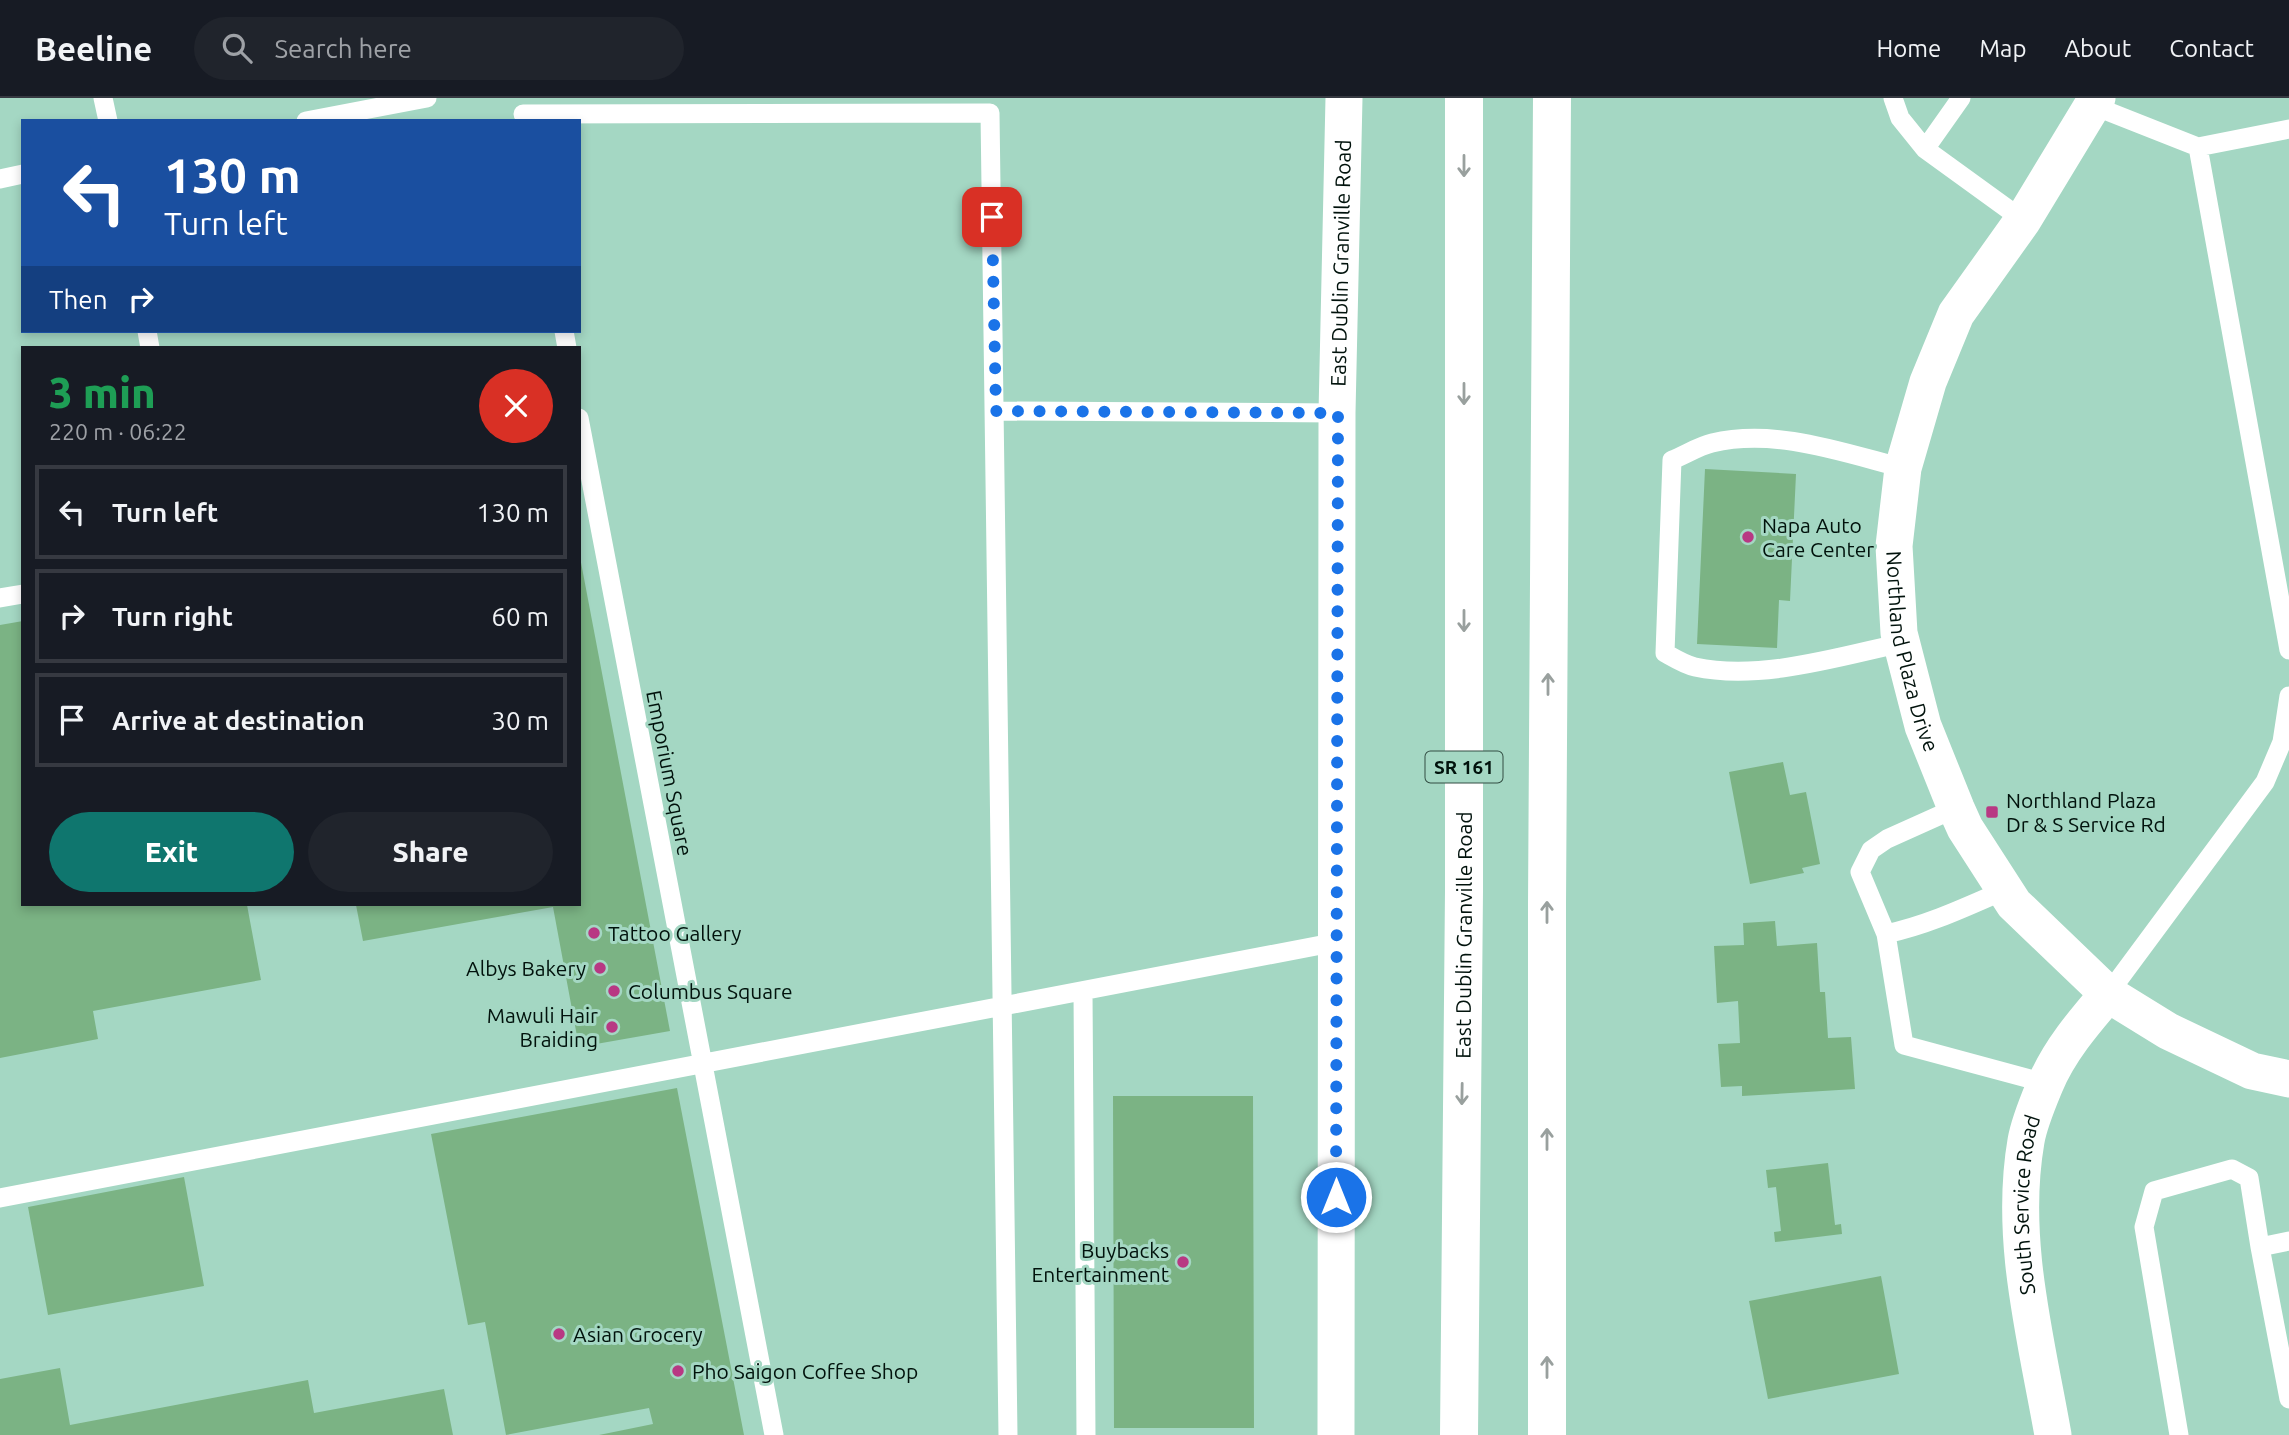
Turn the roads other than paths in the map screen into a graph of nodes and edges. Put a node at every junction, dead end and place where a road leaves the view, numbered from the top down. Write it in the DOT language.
graph roads {
  1 [pos="103,98"];
  2 [pos="427,98"];
  3 [pos="1344,98"];
  4 [pos="1464,98"];
  5 [pos="1537,98"];
  6 [pos="1552,98"];
  7 [pos="1893,98"];
  8 [pos="1961,98"];
  9 [pos="2096,102"];
  10 [pos="522,111"];
  11 [pos="108,119"];
  12 [pos="317,119"];
  13 [pos="2289,129"];
  14 [pos="2198,147"];
  15 [pos="1925,149"];
  16 [pos="21,174"];
  17 [pos="0,179"];
  18 [pos="2023,220"];
  19 [pos="1551,265"];
  20 [pos="996,411"];
  21 [pos="1338,413"];
  22 [pos="581,439"];
  23 [pos="1903,468"];
  24 [pos="586,492"];
  25 [pos="21,594"];
  26 [pos="0,598"];
  27 [pos="1902,643"];
  28 [pos="2289,650"];
  29 [pos="2289,696"];
  30 [pos="1956,808"];
  31 [pos="2005,890"];
  32 [pos="1886,934"];
  33 [pos="1337,942"];
  34 [pos="1083,991"];
  35 [pos="2108,994"];
  36 [pos="1002,1006"];
  37 [pos="702,1064"];
  38 [pos="2289,1079"];
  39 [pos="2045,1083"];
  40 [pos="0,1198"];
  41 [pos="2289,1241"];
  42 [pos="2260,1247"];
  43 [pos="2289,1399"];
  44 [pos="774,1435"];
  45 [pos="1008,1435"];
  46 [pos="1086,1435"];
  47 [pos="1336,1435"];
  48 [pos="1459,1435"];
  49 [pos="1547,1435"];
  50 [pos="2053,1435"];
  51 [pos="2179,1435"];
  1 -- 11 [label="lane"];
  2 -- 12 [label="lane"];
  3 -- 21 [label="street, East Dublin Granville Road"];
  4 -- 48 [label="main road, East Dublin Granville Road / SR 161, one-way"];
  5 -- 19 [label="main road"];
  6 -- 19 [label="main road"];
  7 -- 15 [label="lane"];
  8 -- 15 [label="lane"];
  9 -- 14 [label="lane"];
  9 -- 18 [label="street, Northland Plaza Drive"];
  10 -- 20 [label="lane"];
  13 -- 14 [label="lane"];
  14 -- 28 [label="lane"];
  15 -- 18 [label="lane"];
  16 -- 17 [label="lane"];
  18 -- 23 [label="street, Northland Plaza Drive"];
  49 -- 19 [label="main road, one-way"];
  20 -- 21 [label="lane"];
  20 -- 36 [label="lane"];
  21 -- 33 [label="street, East Dublin Granville Road"];
  22 -- 24 [label="lane, Emporium Square"];
  23 -- 27 [label="street, Northland Plaza Drive"];
  23 -- 27 [label="lane"];
  24 -- 37 [label="lane, Emporium Square"];
  25 -- 26 [label="lane"];
  27 -- 30 [label="street, Northland Plaza Drive"];
  29 -- 35 [label="lane"];
  30 -- 31 [label="street, Northland Plaza Drive"];
  30 -- 32 [label="lane"];
  31 -- 32 [label="lane"];
  31 -- 35 [label="street, Northland Plaza Drive"];
  32 -- 39 [label="lane"];
  33 -- 34 [label="lane"];
  33 -- 47 [label="street, East Dublin Granville Road"];
  34 -- 36 [label="lane"];
  34 -- 46 [label="lane"];
  35 -- 38 [label="street, Northland Plaza Drive"];
  35 -- 39 [label="street, South Service Road"];
  36 -- 37 [label="lane"];
  36 -- 45 [label="lane"];
  37 -- 40 [label="lane"];
  37 -- 44 [label="lane"];
  39 -- 50 [label="street, South Service Road"];
  41 -- 42 [label="lane"];
  42 -- 43 [label="lane"];
  42 -- 51 [label="lane"];
}
